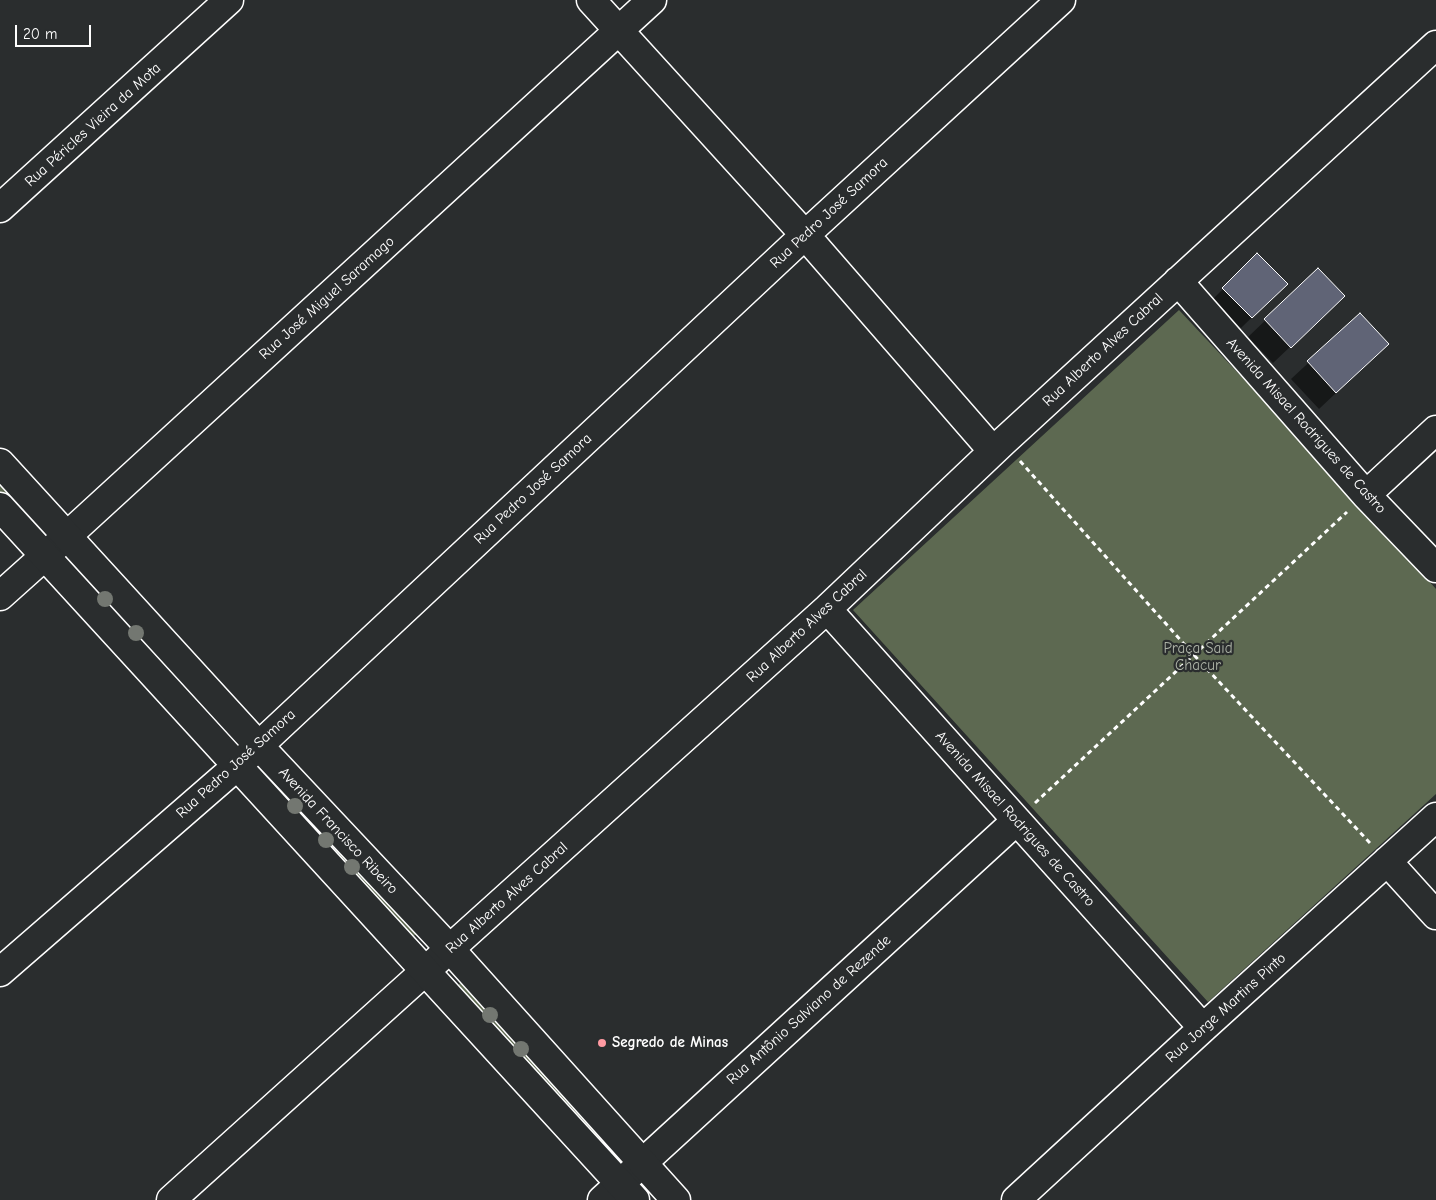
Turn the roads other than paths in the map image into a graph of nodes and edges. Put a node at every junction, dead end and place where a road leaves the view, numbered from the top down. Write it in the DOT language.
graph roads {
  1 [pos="229,0"];
  2 [pos="591,0"];
  3 [pos="652,0"];
  4 [pos="1061,0"];
  5 [pos="619,30"];
  6 [pos="1436,45"];
  7 [pos="0,208"];
  8 [pos="805,234"];
  9 [pos="1178,281"];
  10 [pos="1436,430"];
  11 [pos="998,447"];
  12 [pos="0,463"];
  13 [pos="1366,495"];
  14 [pos="0,507"];
  15 [pos="67,536"];
  16 [pos="45,555"];
  17 [pos="1436,568"];
  18 [pos="0,596"];
  19 [pos="827,609"];
  20 [pos="258,745"];
  21 [pos="237,766"];
  22 [pos="1436,817"];
  23 [pos="1016,821"];
  24 [pos="1387,861"];
  25 [pos="1436,915"];
  26 [pos="450,950"];
  27 [pos="425,971"];
  28 [pos="0,972"];
  29 [pos="1203,1028"];
  30 [pos="641,1163"];
  31 [pos="619,1194"];
  32 [pos="171,1200"];
  33 [pos="676,1200"];
  34 [pos="1016,1200"];
  1 -- 7 [label="street, Rua Péricles Vieira da Mota"];
  2 -- 5 [label="street"];
  3 -- 5 [label="street, Rua José Miguel Saramago"];
  4 -- 8 [label="street, Rua Pedro José Samora"];
  5 -- 8 [label="street"];
  5 -- 15 [label="street, Rua José Miguel Saramago"];
  6 -- 9 [label="street, Rua Alberto Alves Cabral"];
  8 -- 11 [label="street"];
  8 -- 20 [label="street, Rua Pedro José Samora"];
  9 -- 11 [label="street, Rua Alberto Alves Cabral"];
  9 -- 13 [label="street, Avenida Misael Rodrigues de Castro"];
  10 -- 13 [label="street"];
  11 -- 19 [label="street, Rua Alberto Alves Cabral"];
  12 -- 15 [label="street, Avenida Francisco Ribeiro"];
  13 -- 17 [label="street, Avenida Misael Rodrigues de Castro"];
  14 -- 16 [label="street, Avenida Francisco Ribeiro"];
  15 -- 16 [label="street, Rua José Miguel Saramago"];
  15 -- 20 [label="street, Avenida Francisco Ribeiro"];
  16 -- 18 [label="street, Rua José Miguel Saramago"];
  16 -- 21 [label="street, Avenida Francisco Ribeiro"];
  19 -- 23 [label="street, Avenida Misael Rodrigues de Castro"];
  19 -- 26 [label="street, Rua Alberto Alves Cabral"];
  20 -- 21 [label="street, Rua Pedro José Samora"];
  20 -- 26 [label="street, Avenida Francisco Ribeiro"];
  21 -- 27 [label="street, Avenida Francisco Ribeiro"];
  21 -- 28 [label="street, Rua Pedro José Samora"];
  22 -- 24 [label="street, Rua Jorge Martins Pinto"];
  23 -- 29 [label="street, Avenida Misael Rodrigues de Castro"];
  23 -- 30 [label="street, Rua Antônio Salviano de Rezende"];
  24 -- 25 [label="street"];
  24 -- 29 [label="street, Rua Jorge Martins Pinto"];
  26 -- 27 [label="street, Rua Alberto Alves Cabral"];
  26 -- 30 [label="street, Avenida Francisco Ribeiro"];
  27 -- 31 [label="street, Avenida Francisco Ribeiro"];
  27 -- 32 [label="street, Rua Alberto Alves Cabral"];
  29 -- 34 [label="street, Rua Jorge Martins Pinto"];
  30 -- 31 [label="street, Rua Antônio Salviano de Rezende"];
  30 -- 33 [label="street, Avenida Francisco Ribeiro"];
}
